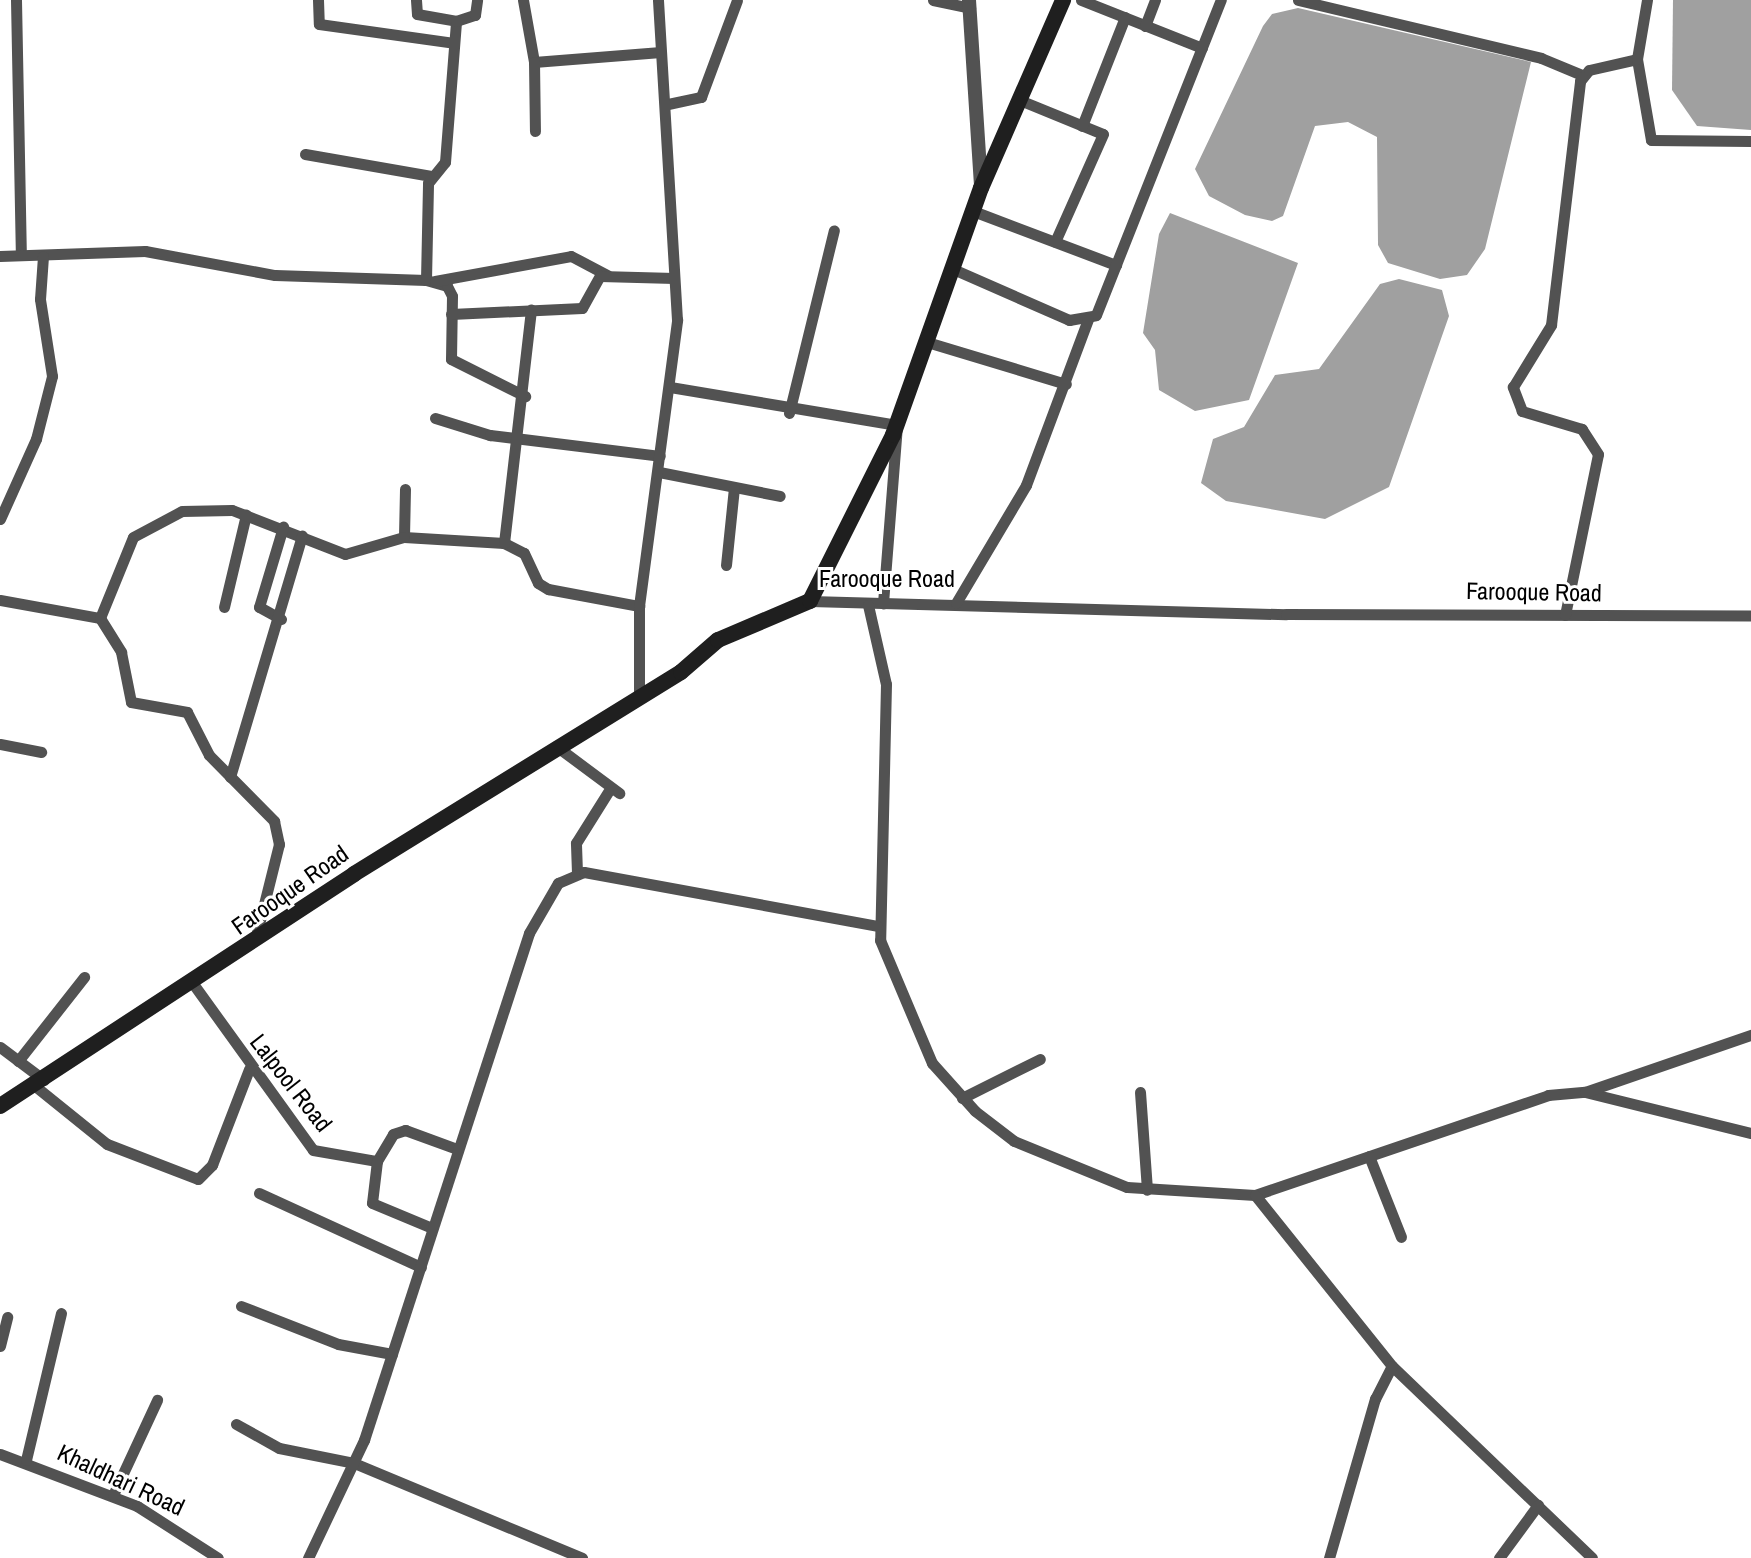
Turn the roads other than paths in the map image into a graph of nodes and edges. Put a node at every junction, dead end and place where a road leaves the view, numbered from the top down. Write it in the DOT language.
graph roads {
  1 [pos="16,0"];
  2 [pos="318,0"];
  3 [pos="416,0"];
  4 [pos="477,0"];
  5 [pos="523,0"];
  6 [pos="658,0"];
  7 [pos="737,0"];
  8 [pos="933,0"];
  9 [pos="1063,0"];
  10 [pos="1081,0"];
  11 [pos="1155,0"];
  12 [pos="1221,0"];
  13 [pos="1298,0"];
  14 [pos="1647,0"];
  15 [pos="969,4"];
  16 [pos="1125,17"];
  17 [pos="456,21"];
  18 [pos="1145,26"];
  19 [pos="454,43"];
  20 [pos="1202,48"];
  21 [pos="661,52"];
  22 [pos="1637,59"];
  23 [pos="534,62"];
  24 [pos="1582,75"];
  25 [pos="1022,101"];
  26 [pos="668,104"];
  27 [pos="1082,126"];
  28 [pos="535,131"];
  29 [pos="1751,141"];
  30 [pos="305,154"];
  31 [pos="431,176"];
  32 [pos="981,188"];
  33 [pos="973,211"];
  34 [pos="834,230"];
  35 [pos="1055,242"];
  36 [pos="21,252"];
  37 [pos="0,256"];
  38 [pos="43,256"];
  39 [pos="1116,265"];
  40 [pos="953,269"];
  41 [pos="607,276"];
  42 [pos="674,278"];
  43 [pos="430,281"];
  44 [pos="531,310"];
  45 [pos="451,314"];
  46 [pos="1088,319"];
  47 [pos="927,342"];
  48 [pos="1066,384"];
  49 [pos="670,387"];
  50 [pos="525,396"];
  51 [pos="789,413"];
  52 [pos="435,418"];
  53 [pos="897,425"];
  54 [pos="522,437"];
  55 [pos="660,456"];
  56 [pos="659,472"];
  57 [pos="734,488"];
  58 [pos="405,489"];
  59 [pos="780,496"];
  60 [pos="246,515"];
  61 [pos="0,519"];
  62 [pos="283,527"];
  63 [pos="302,536"];
  64 [pos="404,537"];
  65 [pos="504,543"];
  66 [pos="726,565"];
  67 [pos="0,600"];
  68 [pos="810,601"];
  69 [pos="883,603"];
  70 [pos="956,603"];
  71 [pos="868,605"];
  72 [pos="639,606"];
  73 [pos="224,607"];
  74 [pos="1565,615"];
  75 [pos="1751,616"];
  76 [pos="100,618"];
  77 [pos="281,619"];
  78 [pos="639,694"];
  79 [pos="0,744"];
  80 [pos="556,746"];
  81 [pos="41,752"];
  82 [pos="230,777"];
  83 [pos="577,873"];
  84 [pos="877,926"];
  85 [pos="254,945"];
  86 [pos="84,977"];
  87 [pos="194,985"];
  88 [pos="1751,1035"];
  89 [pos="0,1047"];
  90 [pos="1040,1059"];
  91 [pos="18,1061"];
  92 [pos="249,1069"];
  93 [pos="40,1083"];
  94 [pos="1140,1092"];
  95 [pos="1585,1092"];
  96 [pos="962,1098"];
  97 [pos="0,1106"];
  98 [pos="1751,1133"];
  99 [pos="457,1149"];
  100 [pos="1369,1156"];
  101 [pos="377,1161"];
  102 [pos="1147,1190"];
  103 [pos="259,1193"];
  104 [pos="1255,1195"];
  105 [pos="432,1228"];
  106 [pos="1401,1237"];
  107 [pos="421,1267"];
  108 [pos="241,1306"];
  109 [pos="61,1313"];
  110 [pos="7,1317"];
  111 [pos="0,1346"];
  112 [pos="392,1354"];
  113 [pos="1392,1366"];
  114 [pos="157,1400"];
  115 [pos="236,1424"];
  116 [pos="0,1454"];
  117 [pos="26,1460"];
  118 [pos="354,1463"];
  119 [pos="113,1495"];
  120 [pos="1538,1505"];
  121 [pos="218,1558"];
  122 [pos="308,1558"];
  123 [pos="582,1558"];
  124 [pos="1329,1558"];
  125 [pos="1499,1558"];
  126 [pos="1592,1558"];
  1 -- 36 [label="street"];
  2 -- 19 [label="street"];
  3 -- 17 [label="street"];
  4 -- 17 [label="street"];
  5 -- 23 [label="street"];
  6 -- 21 [label="street"];
  7 -- 26 [label="street"];
  8 -- 15 [label="street"];
  9 -- 25 [label="main road"];
  10 -- 16 [label="street"];
  11 -- 18 [label="street"];
  12 -- 20 [label="street"];
  13 -- 24 [label="street"];
  14 -- 22 [label="street"];
  15 -- 32 [label="street"];
  16 -- 18 [label="street"];
  16 -- 27 [label="street"];
  17 -- 19 [label="street"];
  18 -- 20 [label="street"];
  19 -- 31 [label="street"];
  20 -- 39 [label="street"];
  21 -- 23 [label="street"];
  21 -- 26 [label="street"];
  22 -- 24 [label="street"];
  22 -- 29 [label="street"];
  23 -- 28 [label="street"];
  24 -- 74 [label="street"];
  25 -- 27 [label="street"];
  25 -- 32 [label="main road"];
  26 -- 42 [label="street"];
  27 -- 35 [label="street"];
  30 -- 31 [label="street"];
  31 -- 43 [label="street"];
  32 -- 33 [label="main road"];
  33 -- 35 [label="street"];
  33 -- 40 [label="main road"];
  34 -- 51 [label="street"];
  35 -- 39 [label="street"];
  36 -- 37 [label="street"];
  36 -- 38 [label="street"];
  38 -- 43 [label="street"];
  38 -- 61 [label="street"];
  39 -- 46 [label="street"];
  40 -- 46 [label="street"];
  40 -- 47 [label="main road"];
  41 -- 42 [label="street"];
  41 -- 43 [label="street"];
  41 -- 44 [label="street"];
  42 -- 49 [label="street"];
  43 -- 45 [label="street"];
  44 -- 45 [label="street"];
  44 -- 50 [label="street"];
  45 -- 50 [label="street"];
  46 -- 48 [label="street"];
  47 -- 48 [label="street"];
  47 -- 53 [label="main road"];
  48 -- 70 [label="street"];
  49 -- 51 [label="street"];
  49 -- 55 [label="street"];
  50 -- 54 [label="street"];
  51 -- 53 [label="street"];
  52 -- 54 [label="street"];
  53 -- 68 [label="main road"];
  53 -- 69 [label="street"];
  54 -- 55 [label="street"];
  54 -- 65 [label="street"];
  55 -- 56 [label="street"];
  56 -- 57 [label="street"];
  56 -- 72 [label="street"];
  57 -- 59 [label="street"];
  57 -- 66 [label="street"];
  58 -- 64 [label="street"];
  60 -- 62 [label="street"];
  60 -- 73 [label="street"];
  60 -- 76 [label="street"];
  62 -- 63 [label="street"];
  62 -- 77 [label="street"];
  63 -- 64 [label="street"];
  63 -- 77 [label="street"];
  64 -- 65 [label="street"];
  65 -- 72 [label="street"];
  67 -- 76 [label="street"];
  68 -- 71 [label="street, Farooque Road"];
  68 -- 78 [label="main road, Farooque Road"];
  69 -- 70 [label="street, Farooque Road"];
  69 -- 71 [label="street, Farooque Road"];
  70 -- 74 [label="street, Farooque Road"];
  71 -- 84 [label="street"];
  72 -- 78 [label="street"];
  74 -- 75 [label="street, Farooque Road"];
  76 -- 82 [label="street"];
  77 -- 82 [label="street"];
  78 -- 80 [label="main road, Farooque Road"];
  79 -- 81 [label="street"];
  80 -- 83 [label="street"];
  80 -- 85 [label="main road, Farooque Road"];
  82 -- 85 [label="street"];
  83 -- 84 [label="street"];
  83 -- 99 [label="street"];
  84 -- 96 [label="street"];
  85 -- 87 [label="main road, Farooque Road"];
  86 -- 91 [label="street"];
  87 -- 92 [label="street, Lalpool Road"];
  87 -- 93 [label="main road, Farooque Road"];
  88 -- 95 [label="street"];
  89 -- 91 [label="street"];
  90 -- 96 [label="street"];
  91 -- 93 [label="street"];
  92 -- 93 [label="street"];
  92 -- 101 [label="street, Lalpool Road"];
  93 -- 97 [label="main road, Farooque Road"];
  94 -- 102 [label="street"];
  95 -- 98 [label="street"];
  95 -- 100 [label="street"];
  96 -- 102 [label="street"];
  99 -- 101 [label="street"];
  99 -- 105 [label="street"];
  100 -- 104 [label="street"];
  100 -- 106 [label="street"];
  101 -- 105 [label="street"];
  102 -- 104 [label="street"];
  103 -- 107 [label="street"];
  104 -- 113 [label="street"];
  105 -- 107 [label="street"];
  107 -- 112 [label="street"];
  108 -- 112 [label="street"];
  109 -- 117 [label="street"];
  110 -- 111 [label="street"];
  112 -- 118 [label="street"];
  113 -- 120 [label="street"];
  113 -- 124 [label="street"];
  114 -- 119 [label="street"];
  115 -- 118 [label="street"];
  116 -- 117 [label="street, Khaldhari Road"];
  117 -- 119 [label="street, Khaldhari Road"];
  118 -- 122 [label="street"];
  118 -- 123 [label="street"];
  119 -- 121 [label="street, Khaldhari Road"];
  120 -- 125 [label="street"];
  120 -- 126 [label="street"];
}
